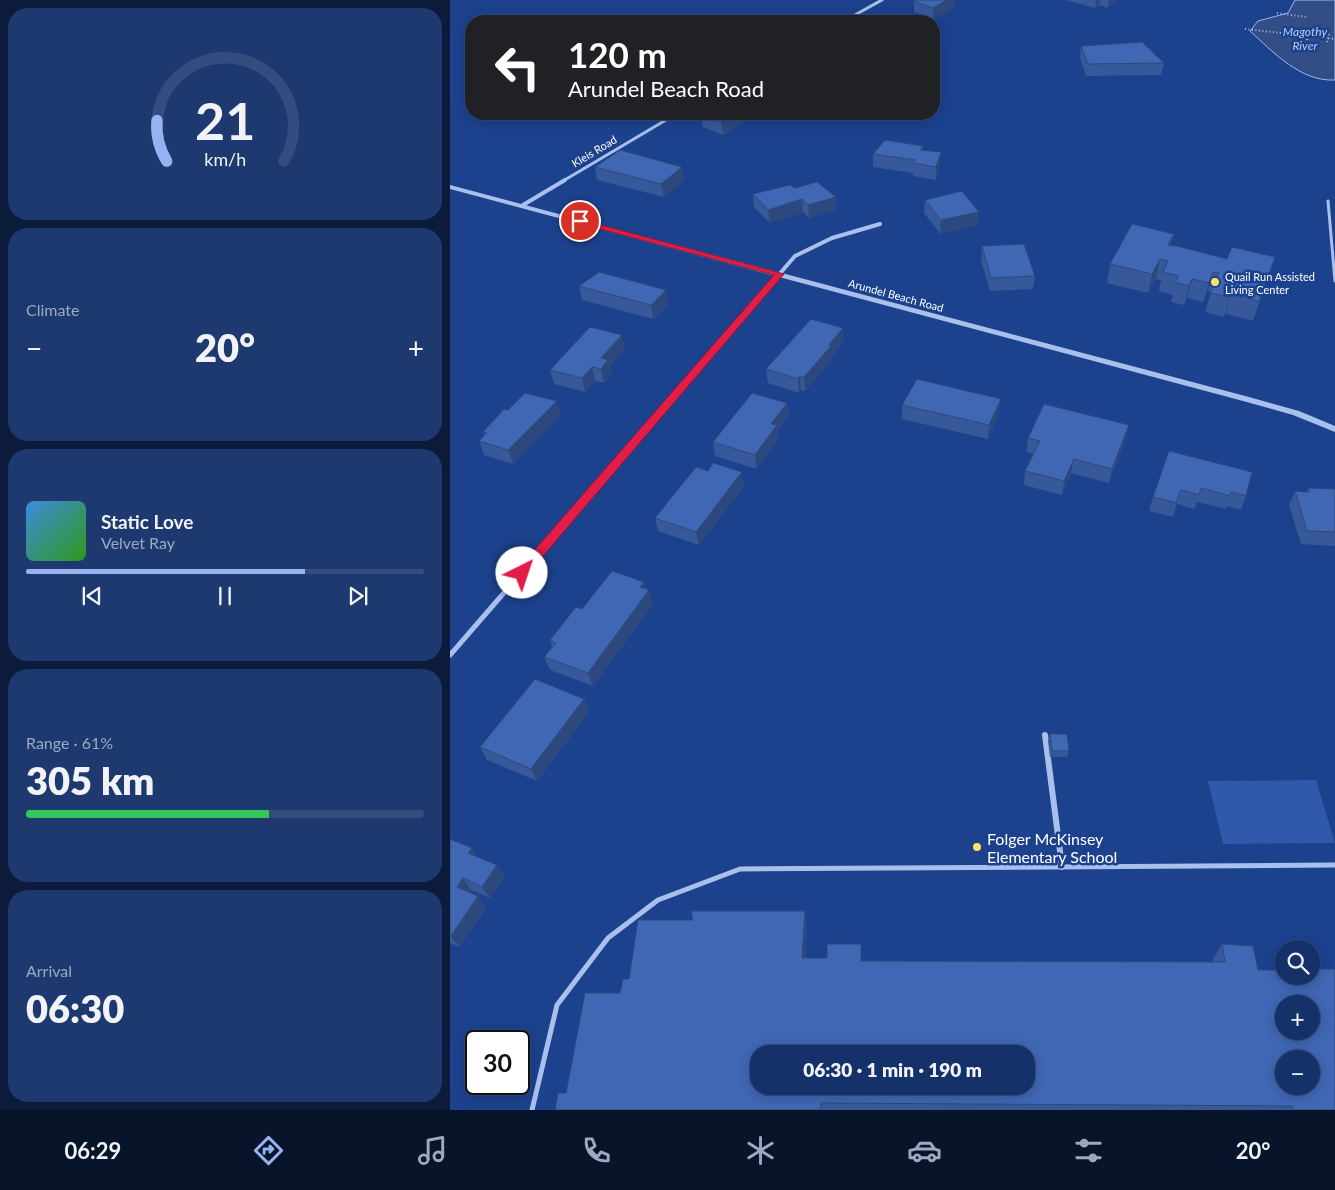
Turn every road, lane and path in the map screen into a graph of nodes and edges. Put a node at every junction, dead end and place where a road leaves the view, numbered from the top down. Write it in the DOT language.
graph roads {
  1 [pos="882,0"];
  2 [pos="1277,12"];
  3 [pos="855,15"];
  4 [pos="1306,17"];
  5 [pos="1245,29"];
  6 [pos="1291,30"];
  7 [pos="1308,31"];
  8 [pos="1329,34"];
  9 [pos="1289,38"];
  10 [pos="1335,39"];
  11 [pos="1307,40"];
  12 [pos="1327,42"];
  13 [pos="666,120"];
  14 [pos="450,187"];
  15 [pos="1328,201"];
  16 [pos="523,206"];
  17 [pos="880,224"];
  18 [pos="780,274"];
  19 [pos="1335,281"];
  20 [pos="1335,429"];
  21 [pos="450,656"];
  22 [pos="1046,735"];
  23 [pos="1335,866"];
  24 [pos="1062,867"];
  25 [pos="532,1110"];
  1 -- 3 [label="street"];
  2 -- 4 [label="path"];
  5 -- 10 [label="path"];
  6 -- 9 [label="path"];
  7 -- 11 [label="path"];
  8 -- 12 [label="path"];
  13 -- 16 [label="street, Kleis Road"];
  14 -- 16 [label="street, Arundel Beach Road"];
  15 -- 19 [label="lane"];
  16 -- 18 [label="street, Arundel Beach Road"];
  17 -- 18 [label="street"];
  18 -- 20 [label="street, Arundel Beach Road"];
  18 -- 21 [label="street"];
  22 -- 24 [label="street"];
  23 -- 24 [label="lane"];
  24 -- 25 [label="lane"];
}
